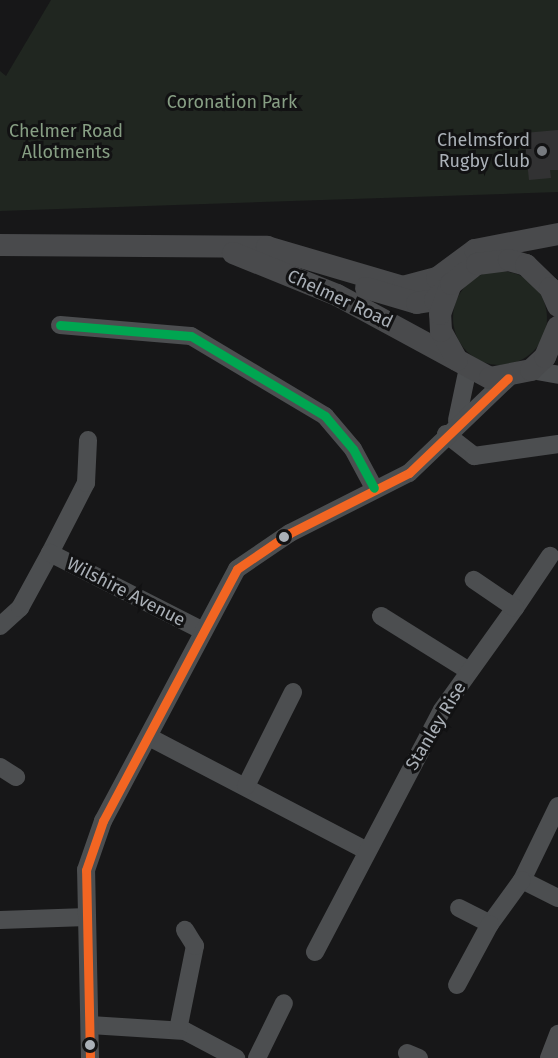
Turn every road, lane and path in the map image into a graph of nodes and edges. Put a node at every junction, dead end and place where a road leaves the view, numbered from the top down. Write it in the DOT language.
graph roads {
  1 [pos="558,234"];
  2 [pos="0,244"];
  3 [pos="218,247"];
  4 [pos="558,248"];
  5 [pos="303,256"];
  6 [pos="492,260"];
  7 [pos="451,284"];
  8 [pos="558,306"];
  9 [pos="60,325"];
  10 [pos="558,327"];
  11 [pos="463,365"];
  12 [pos="531,370"];
  13 [pos="558,375"];
  14 [pos="508,378"];
  15 [pos="451,428"];
  16 [pos="88,440"];
  17 [pos="558,444"];
  18 [pos="374,488"];
  19 [pos="50,553"];
  20 [pos="550,556"];
  21 [pos="474,580"];
  22 [pos="515,608"];
  23 [pos="381,616"];
  24 [pos="0,626"];
  25 [pos="203,631"];
  26 [pos="469,671"];
  27 [pos="293,692"];
  28 [pos="149,737"];
  29 [pos="0,767"];
  30 [pos="16,777"];
  31 [pos="246,786"];
  32 [pos="558,806"];
  33 [pos="365,850"];
  34 [pos="522,880"];
  35 [pos="558,898"];
  36 [pos="459,908"];
  37 [pos="87,916"];
  38 [pos="0,920"];
  39 [pos="490,924"];
  40 [pos="185,930"];
  41 [pos="315,952"];
  42 [pos="457,985"];
  43 [pos="284,1003"];
  44 [pos="90,1025"];
  45 [pos="178,1030"];
  46 [pos="558,1034"];
  47 [pos="90,1058"];
  48 [pos="236,1058"];
  49 [pos="257,1058"];
  50 [pos="549,1058"];
  1 -- 5 [label="main road, Chelmer Road"];
  2 -- 3 [label="main road, Chelmer Road"];
  3 -- 5 [label="main road, Chelmer Road"];
  3 -- 11 [label="main road, Chelmer Road"];
  4 -- 6 [label="main road, Chelmer Road"];
  5 -- 7 [label="main road, Chelmer Road"];
  6 -- 7 [label="main road, Chelmer Road"];
  6 -- 8 [label="main road"];
  7 -- 11 [label="main road"];
  9 -- 18 [label="street"];
  10 -- 12 [label="main road"];
  11 -- 14 [label="main road, Chelmer Road"];
  11 -- 15 [label="street"];
  12 -- 13 [label="street"];
  12 -- 14 [label="main road"];
  14 -- 15 [label="street"];
  15 -- 17 [label="street"];
  15 -- 18 [label="street"];
  16 -- 19 [label="street, Wilshire Avenue"];
  18 -- 25 [label="street"];
  19 -- 24 [label="street, Wilshire Avenue"];
  19 -- 25 [label="street, Wilshire Avenue"];
  20 -- 22 [label="street, Stanley Rise"];
  21 -- 22 [label="street"];
  22 -- 26 [label="street, Stanley Rise"];
  23 -- 26 [label="street"];
  25 -- 28 [label="street"];
  26 -- 33 [label="street, Stanley Rise"];
  27 -- 31 [label="street"];
  28 -- 31 [label="street"];
  28 -- 37 [label="street"];
  29 -- 30 [label="street"];
  31 -- 33 [label="street"];
  32 -- 34 [label="street"];
  33 -- 41 [label="street, Stanley Rise"];
  34 -- 35 [label="street"];
  34 -- 39 [label="street"];
  36 -- 39 [label="street"];
  37 -- 38 [label="street"];
  37 -- 44 [label="street"];
  39 -- 42 [label="street"];
  40 -- 45 [label="street"];
  43 -- 49 [label="street"];
  44 -- 45 [label="street"];
  44 -- 47 [label="street"];
  45 -- 48 [label="street"];
  46 -- 50 [label="street"];
}
